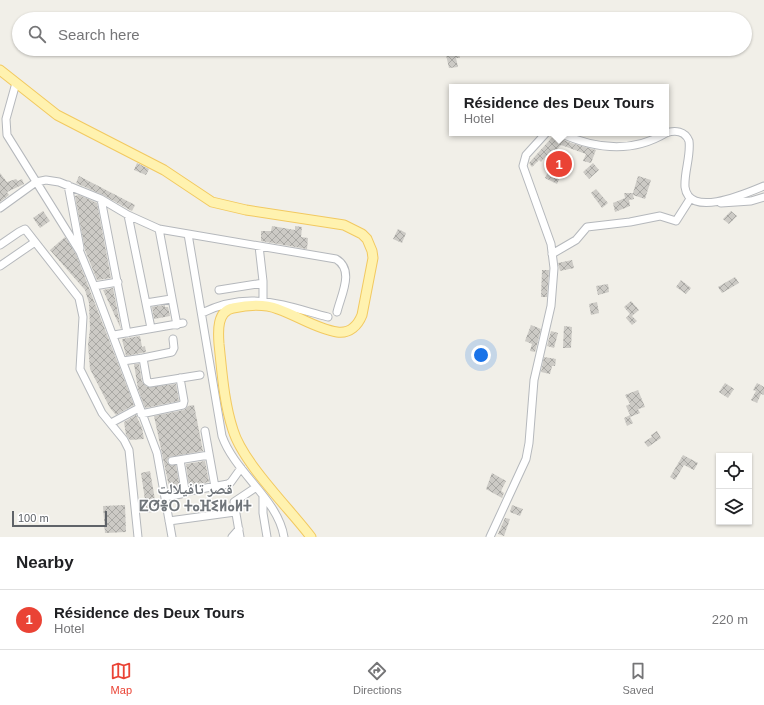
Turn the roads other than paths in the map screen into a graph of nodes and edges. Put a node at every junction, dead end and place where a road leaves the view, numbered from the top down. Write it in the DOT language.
graph roads {
  1 [pos="0,70"];
  2 [pos="16,83"];
  3 [pos="669,133"];
  4 [pos="543,136"];
  5 [pos="566,136"];
  6 [pos="660,136"];
  7 [pos="36,182"];
  8 [pos="68,185"];
  9 [pos="764,186"];
  10 [pos="764,197"];
  11 [pos="690,198"];
  12 [pos="101,199"];
  13 [pos="710,203"];
  14 [pos="0,208"];
  15 [pos="128,215"];
  16 [pos="159,229"];
  17 [pos="188,234"];
  18 [pos="36,242"];
  19 [pos="0,246"];
  20 [pos="259,246"];
  21 [pos="80,252"];
  22 [pos="552,254"];
  23 [pos="0,266"];
  24 [pos="118,282"];
  25 [pos="263,283"];
  26 [pos="94,286"];
  27 [pos="219,290"];
  28 [pos="171,299"];
  29 [pos="263,300"];
  30 [pos="146,304"];
  31 [pos="337,312"];
  32 [pos="202,313"];
  33 [pos="328,317"];
  34 [pos="151,328"];
  35 [pos="127,333"];
  36 [pos="114,336"];
  37 [pos="173,339"];
  38 [pos="143,358"];
  39 [pos="123,361"];
  40 [pos="200,375"];
  41 [pos="180,378"];
  42 [pos="140,411"];
  43 [pos="111,423"];
  44 [pos="205,431"];
  45 [pos="209,455"];
  46 [pos="180,460"];
  47 [pos="172,462"];
  48 [pos="241,468"];
  49 [pos="215,487"];
  50 [pos="255,488"];
  51 [pos="184,492"];
  52 [pos="165,497"];
  53 [pos="263,497"];
  54 [pos="235,512"];
  55 [pos="169,521"];
  56 [pos="239,529"];
  57 [pos="138,537"];
  58 [pos="172,537"];
  59 [pos="232,537"];
  60 [pos="240,537"];
  61 [pos="267,537"];
  62 [pos="284,537"];
  63 [pos="311,537"];
  64 [pos="490,537"];
  1 -- 2 [label="main road"];
  2 -- 7 [label="street"];
  2 -- 63 [label="main road"];
  3 -- 11 [label="street"];
  4 -- 22 [label="street"];
  5 -- 6 [label="street"];
  7 -- 8 [label="street"];
  7 -- 14 [label="street"];
  7 -- 21 [label="street"];
  8 -- 12 [label="street"];
  8 -- 21 [label="street"];
  9 -- 13 [label="street"];
  10 -- 13 [label="street"];
  11 -- 13 [label="street"];
  11 -- 22 [label="street"];
  12 -- 15 [label="street"];
  12 -- 24 [label="street"];
  15 -- 16 [label="street"];
  15 -- 30 [label="street"];
  16 -- 17 [label="street"];
  16 -- 28 [label="street"];
  17 -- 20 [label="street"];
  17 -- 32 [label="street"];
  18 -- 19 [label="street"];
  18 -- 23 [label="street"];
  18 -- 43 [label="street"];
  20 -- 25 [label="street"];
  20 -- 31 [label="street"];
  21 -- 26 [label="street"];
  22 -- 64 [label="street"];
  24 -- 26 [label="street"];
  24 -- 35 [label="street"];
  25 -- 27 [label="street"];
  25 -- 29 [label="street"];
  26 -- 36 [label="street"];
  28 -- 30 [label="street"];
  28 -- 34 [label="street"];
  29 -- 32 [label="street"];
  29 -- 33 [label="street"];
  30 -- 34 [label="street"];
  32 -- 48 [label="street"];
  34 -- 35 [label="street"];
  35 -- 36 [label="street"];
  36 -- 39 [label="street"];
  37 -- 38 [label="street"];
  38 -- 39 [label="street"];
  38 -- 41 [label="street"];
  39 -- 42 [label="street"];
  40 -- 41 [label="street"];
  41 -- 42 [label="street"];
  42 -- 43 [label="street"];
  42 -- 52 [label="street"];
  43 -- 57 [label="street"];
  44 -- 45 [label="street"];
  45 -- 46 [label="street"];
  45 -- 49 [label="street"];
  46 -- 47 [label="street"];
  46 -- 51 [label="street"];
  48 -- 49 [label="street"];
  48 -- 50 [label="street"];
  49 -- 51 [label="street"];
  50 -- 53 [label="street"];
  50 -- 54 [label="street"];
  51 -- 52 [label="street"];
  52 -- 55 [label="street"];
  53 -- 61 [label="street"];
  53 -- 62 [label="street"];
  54 -- 55 [label="street"];
  54 -- 56 [label="street"];
  55 -- 58 [label="street"];
  56 -- 59 [label="street"];
  56 -- 60 [label="street"];
}
